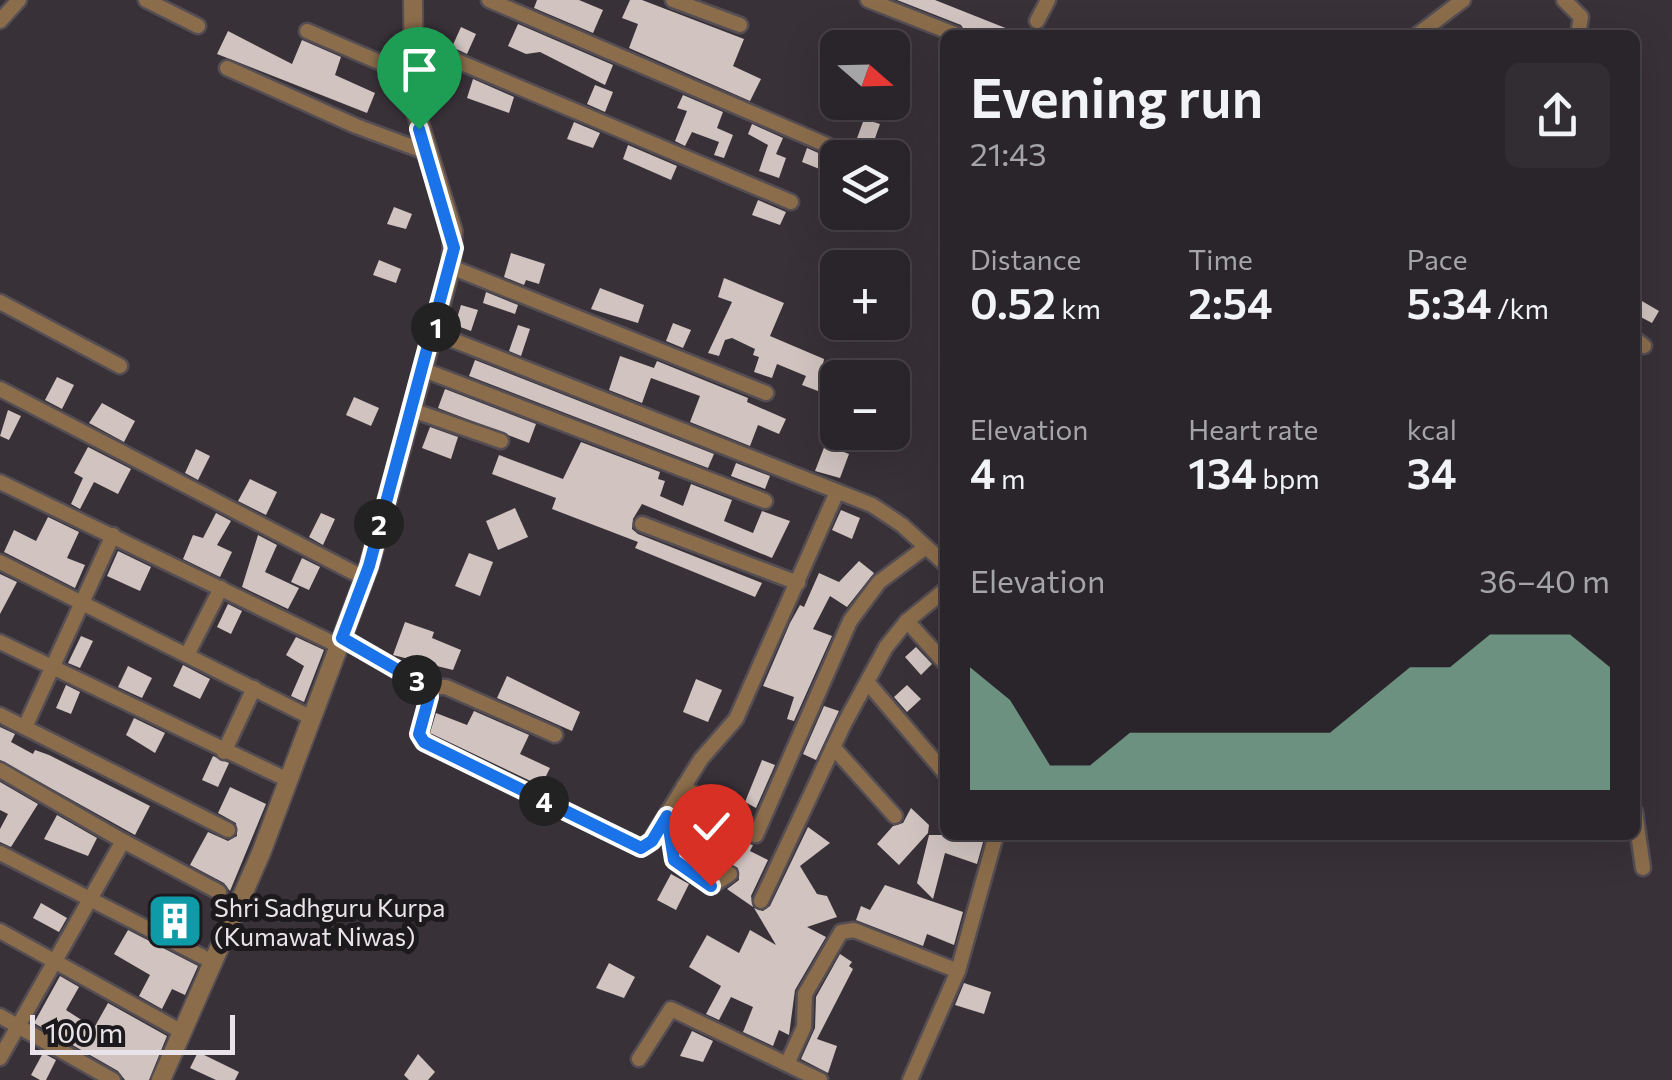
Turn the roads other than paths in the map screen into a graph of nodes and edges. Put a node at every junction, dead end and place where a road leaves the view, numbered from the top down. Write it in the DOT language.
graph roads {
  1 [pos="18,0"];
  2 [pos="146,0"];
  3 [pos="413,0"];
  4 [pos="490,0"];
  5 [pos="674,0"];
  6 [pos="868,0"];
  7 [pos="1048,0"];
  8 [pos="1463,0"];
  9 [pos="1564,0"];
  10 [pos="1581,17"];
  11 [pos="0,21"];
  12 [pos="1038,21"];
  13 [pos="740,25"];
  14 [pos="198,26"];
  15 [pos="944,30"];
  16 [pos="1423,30"];
  17 [pos="1579,30"];
  18 [pos="1590,30"];
  19 [pos="307,31"];
  20 [pos="412,42"];
  21 [pos="227,68"];
  22 [pos="414,76"];
  23 [pos="820,142"];
  24 [pos="426,152"];
  25 [pos="791,202"];
  26 [pos="451,267"];
  27 [pos="0,302"];
  28 [pos="435,333"];
  29 [pos="120,366"];
  30 [pos="424,370"];
  31 [pos="0,389"];
  32 [pos="766,393"];
  33 [pos="412,410"];
  34 [pos="501,441"];
  35 [pos="0,482"];
  36 [pos="838,492"];
  37 [pos="765,501"];
  38 [pos="642,524"];
  39 [pos="113,535"];
  40 [pos="926,547"];
  41 [pos="940,560"];
  42 [pos="0,562"];
  43 [pos="364,578"];
  44 [pos="798,584"];
  45 [pos="221,588"];
  46 [pos="940,594"];
  47 [pos="81,601"];
  48 [pos="908,622"];
  49 [pos="0,642"];
  50 [pos="341,642"];
  51 [pos="187,654"];
  52 [pos="940,657"];
  53 [pos="51,668"];
  54 [pos="868,684"];
  55 [pos="427,687"];
  56 [pos="254,688"];
  57 [pos="0,716"];
  58 [pos="312,718"];
  59 [pos="24,726"];
  60 [pos="556,735"];
  61 [pos="833,746"];
  62 [pos="224,752"];
  63 [pos="940,754"];
  64 [pos="0,770"];
  65 [pos="288,780"];
  66 [pos="684,786"];
  67 [pos="667,816"];
  68 [pos="895,816"];
  69 [pos="228,830"];
  70 [pos="123,840"];
  71 [pos="995,840"];
  72 [pos="1640,840"];
  73 [pos="0,853"];
  74 [pos="1644,868"];
  75 [pos="730,874"];
  76 [pos="219,892"];
  77 [pos="761,901"];
  78 [pos="89,902"];
  79 [pos="0,930"];
  80 [pos="203,958"];
  81 [pos="58,960"];
  82 [pos="958,971"];
  83 [pos="0,1016"];
  84 [pos="16,1027"];
  85 [pos="175,1028"];
  86 [pos="0,1058"];
  87 [pos="639,1059"];
  88 [pos="786,1064"];
  89 [pos="114,1080"];
  90 [pos="161,1080"];
  91 [pos="820,1080"];
  92 [pos="910,1080"];
  1 -- 11 [label="street"];
  2 -- 14 [label="street"];
  3 -- 20 [label="street"];
  4 -- 23 [label="street"];
  5 -- 13 [label="street"];
  6 -- 15 [label="street"];
  7 -- 12 [label="street"];
  8 -- 16 [label="street"];
  9 -- 10 [label="street"];
  10 -- 17 [label="street"];
  10 -- 18 [label="street"];
  19 -- 22 [label="street"];
  20 -- 22 [label="street"];
  20 -- 25 [label="street"];
  21 -- 24 [label="street"];
  22 -- 24 [label="street"];
  24 -- 26 [label="street"];
  26 -- 28 [label="street"];
  26 -- 32 [label="street"];
  27 -- 29 [label="street"];
  28 -- 30 [label="street"];
  28 -- 36 [label="street"];
  30 -- 33 [label="street"];
  30 -- 37 [label="street"];
  31 -- 43 [label="street"];
  33 -- 34 [label="street"];
  33 -- 43 [label="street"];
  35 -- 39 [label="street"];
  36 -- 40 [label="street"];
  36 -- 44 [label="street"];
  38 -- 44 [label="street"];
  39 -- 45 [label="street"];
  39 -- 47 [label="street"];
  40 -- 41 [label="street"];
  40 -- 66 [label="street"];
  42 -- 47 [label="street"];
  43 -- 50 [label="street"];
  44 -- 66 [label="street"];
  45 -- 50 [label="street"];
  45 -- 51 [label="street"];
  46 -- 48 [label="street"];
  47 -- 51 [label="street"];
  47 -- 53 [label="street"];
  48 -- 52 [label="street"];
  48 -- 54 [label="street"];
  49 -- 53 [label="street"];
  50 -- 55 [label="street"];
  50 -- 58 [label="street"];
  51 -- 56 [label="street"];
  53 -- 59 [label="street"];
  53 -- 62 [label="street"];
  54 -- 61 [label="street"];
  54 -- 63 [label="street"];
  55 -- 60 [label="street"];
  55 -- 67 [label="street"];
  56 -- 58 [label="street"];
  56 -- 62 [label="street"];
  57 -- 59 [label="street"];
  58 -- 65 [label="street"];
  59 -- 69 [label="street"];
  61 -- 68 [label="street"];
  61 -- 77 [label="street"];
  62 -- 65 [label="street"];
  64 -- 70 [label="street"];
  65 -- 90 [label="street"];
  66 -- 67 [label="street"];
  67 -- 75 [label="street"];
  70 -- 76 [label="street"];
  70 -- 78 [label="street"];
  71 -- 82 [label="street"];
  72 -- 74 [label="street"];
  73 -- 78 [label="street"];
  78 -- 80 [label="street"];
  78 -- 81 [label="street"];
  79 -- 81 [label="street"];
  81 -- 84 [label="street"];
  81 -- 85 [label="street"];
  82 -- 88 [label="street"];
  82 -- 92 [label="street"];
  83 -- 84 [label="street"];
  84 -- 86 [label="street"];
  84 -- 89 [label="street"];
  87 -- 88 [label="street"];
  88 -- 91 [label="street"];
}
